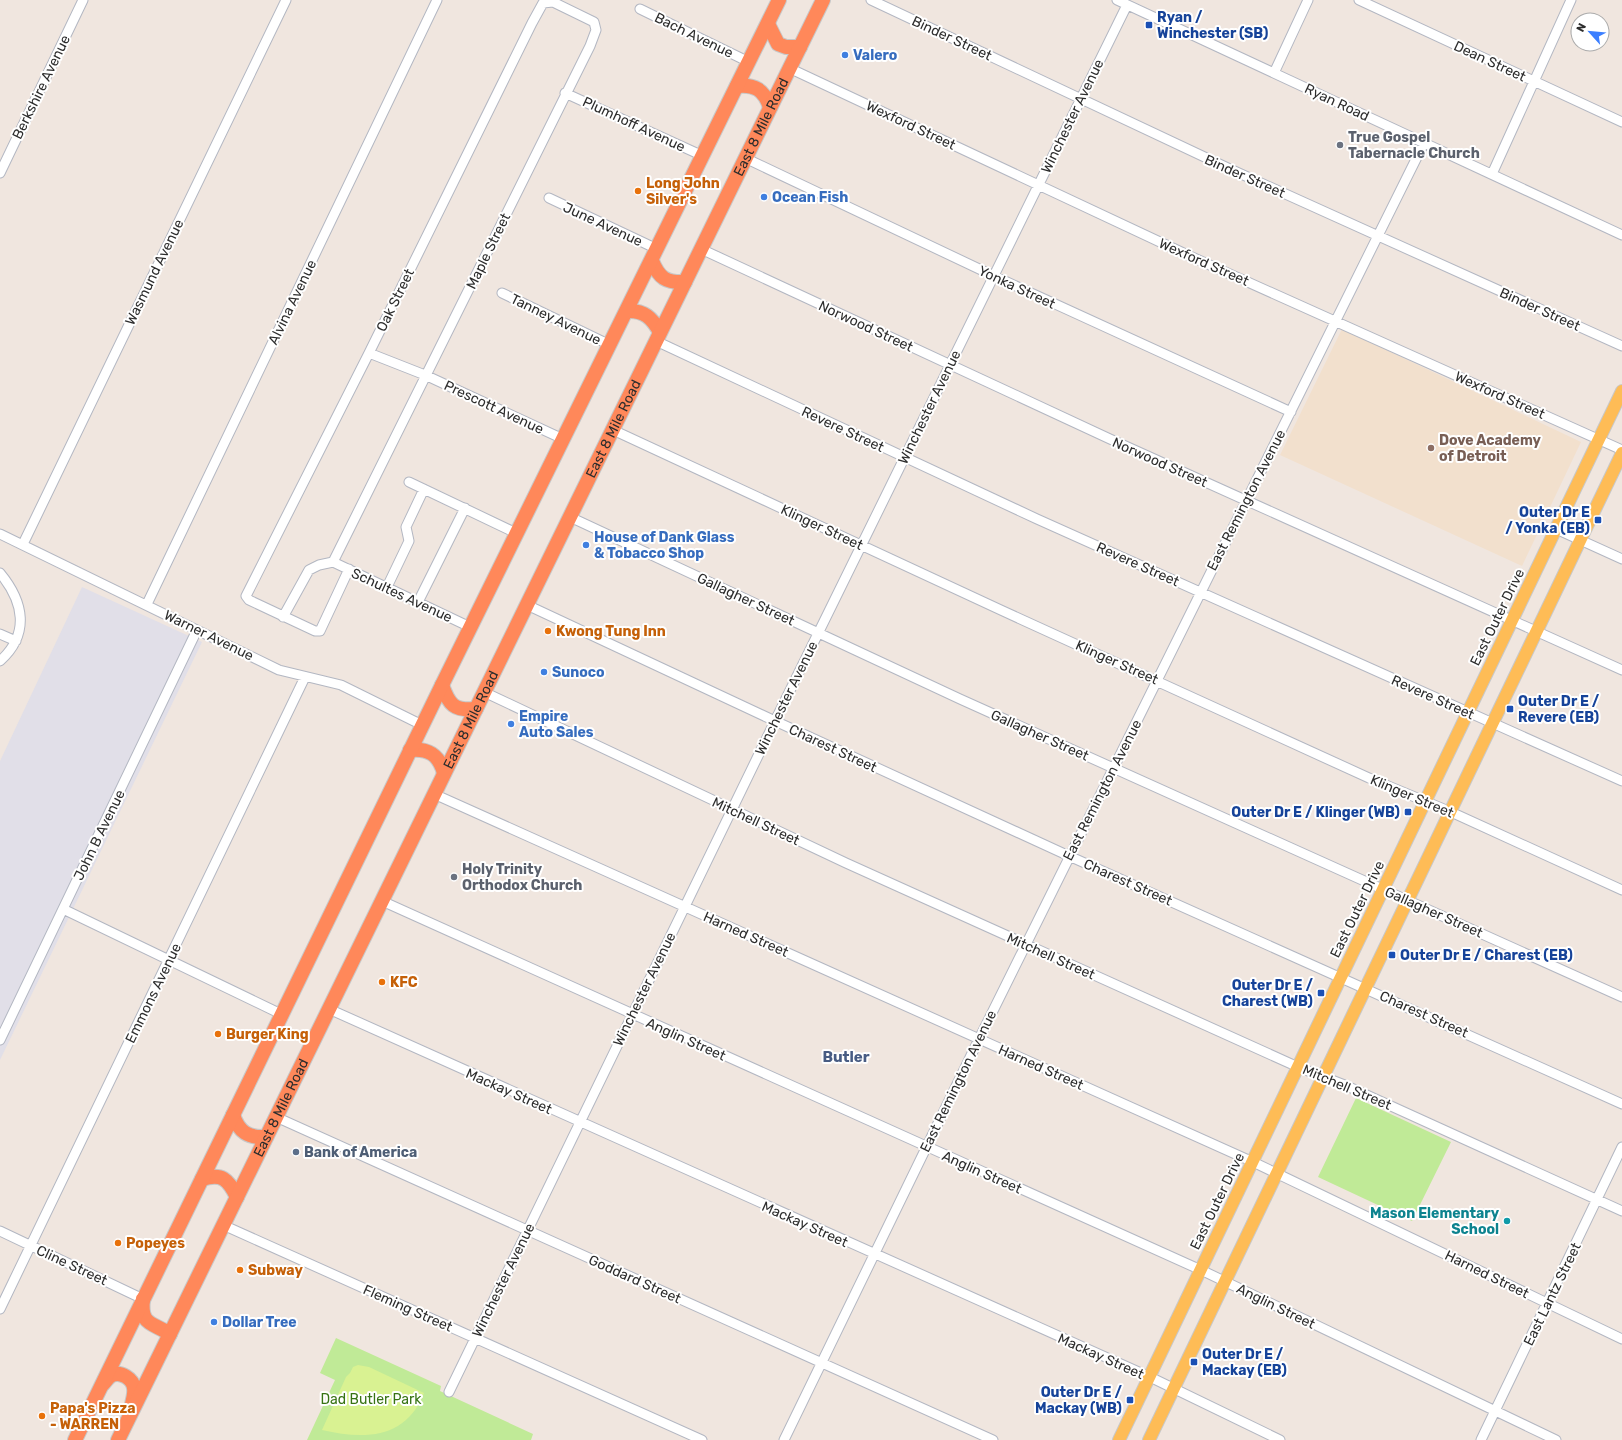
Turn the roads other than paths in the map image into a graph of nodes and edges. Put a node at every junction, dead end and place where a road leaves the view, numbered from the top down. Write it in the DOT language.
graph roads {
  1 [pos="83,0"];
  2 [pos="286,0"];
  3 [pos="437,0"];
  4 [pos="779,0"];
  5 [pos="823,0"];
  6 [pos="871,0"];
  7 [pos="1117,0"];
  8 [pos="1308,0"];
  9 [pos="1359,0"];
  10 [pos="1571,0"];
  11 [pos="543,3"];
  12 [pos="1127,5"];
  13 [pos="640,9"];
  14 [pos="768,24"];
  15 [pos="800,47"];
  16 [pos="749,62"];
  17 [pos="789,68"];
  18 [pos="1274,73"];
  19 [pos="1534,81"];
  20 [pos="737,86"];
  21 [pos="565,93"];
  22 [pos="1080,100"];
  23 [pos="770,107"];
  24 [pos="1622,122"];
  25 [pos="1424,143"];
  26 [pos="703,156"];
  27 [pos="745,158"];
  28 [pos="0,173"];
  29 [pos="1492,174"];
  30 [pos="1038,185"];
  31 [pos="549,198"];
  32 [pos="1622,235"];
  33 [pos="1378,236"];
  34 [pos="701,249"];
  35 [pos="654,255"];
  36 [pos="994,276"];
  37 [pos="685,282"];
  38 [pos="502,293"];
  39 [pos="627,311"];
  40 [pos="1335,321"];
  41 [pos="658,336"];
  42 [pos="610,345"];
  43 [pos="1622,346"];
  44 [pos="369,353"];
  45 [pos="950,365"];
  46 [pos="425,375"];
  47 [pos="1622,391"];
  48 [pos="1291,412"];
  49 [pos="613,430"];
  50 [pos="563,439"];
  51 [pos="1599,439"];
  52 [pos="1622,451"];
  53 [pos="904,457"];
  54 [pos="409,482"];
  55 [pos="424,489"];
  56 [pos="1246,500"];
  57 [pos="465,508"];
  58 [pos="570,517"];
  59 [pos="1556,529"];
  60 [pos="516,533"];
  61 [pos="0,534"];
  62 [pos="1580,540"];
  63 [pos="23,544"];
  64 [pos="861,545"];
  65 [pos="1622,559"];
  66 [pos="333,562"];
  67 [pos="349,569"];
  68 [pos="0,573"];
  69 [pos="387,587"];
  70 [pos="1200,592"];
  71 [pos="418,602"];
  72 [pos="147,604"];
  73 [pos="527,605"];
  74 [pos="283,616"];
  75 [pos="1512,620"];
  76 [pos="470,627"];
  77 [pos="197,630"];
  78 [pos="1536,632"];
  79 [pos="818,633"];
  80 [pos="0,634"];
  81 [pos="16,641"];
  82 [pos="0,661"];
  83 [pos="1622,670"];
  84 [pos="305,677"];
  85 [pos="1156,680"];
  86 [pos="442,685"];
  87 [pos="484,692"];
  88 [pos="476,709"];
  89 [pos="1468,712"];
  90 [pos="774,721"];
  91 [pos="1493,723"];
  92 [pos="422,724"];
  93 [pos="410,750"];
  94 [pos="1113,768"];
  95 [pos="444,773"];
  96 [pos="1622,781"];
  97 [pos="434,794"];
  98 [pos="1425,803"];
  99 [pos="731,810"];
  100 [pos="1451,812"];
  101 [pos="1069,856"];
  102 [pos="1384,889"];
  103 [pos="1622,890"];
  104 [pos="1409,900"];
  105 [pos="382,901"];
  106 [pos="684,906"];
  107 [pos="64,909"];
  108 [pos="1025,944"];
  109 [pos="170,960"];
  110 [pos="1341,978"];
  111 [pos="1366,988"];
  112 [pos="1622,997"];
  113 [pos="329,1009"];
  114 [pos="281,1014"];
  115 [pos="632,1015"];
  116 [pos="979,1039"];
  117 [pos="0,1040"];
  118 [pos="1298,1067"];
  119 [pos="1324,1076"];
  120 [pos="1622,1104"];
  121 [pos="233,1115"];
  122 [pos="276,1117"];
  123 [pos="580,1122"];
  124 [pos="266,1137"];
  125 [pos="926,1147"];
  126 [pos="1622,1147"];
  127 [pos="1253,1162"];
  128 [pos="1277,1173"];
  129 [pos="202,1179"];
  130 [pos="237,1197"];
  131 [pos="1597,1200"];
  132 [pos="1622,1211"];
  133 [pos="223,1225"];
  134 [pos="527,1230"];
  135 [pos="0,1231"];
  136 [pos="31,1246"];
  137 [pos="874,1255"];
  138 [pos="1201,1270"];
  139 [pos="1225,1282"];
  140 [pos="143,1299"];
  141 [pos="1547,1303"];
  142 [pos="0,1309"];
  143 [pos="170,1334"];
  144 [pos="475,1338"];
  145 [pos="1622,1339"];
  146 [pos="821,1363"];
  147 [pos="1150,1378"];
  148 [pos="1173,1389"];
  149 [pos="448,1392"];
  150 [pos="95,1398"];
  151 [pos="1495,1411"];
  152 [pos="119,1438"];
  153 [pos="75,1440"];
  154 [pos="702,1440"];
  155 [pos="784,1440"];
  156 [pos="994,1440"];
  157 [pos="1119,1440"];
  158 [pos="1149,1440"];
  159 [pos="1280,1440"];
  160 [pos="1481,1440"];
  161 [pos="1556,1440"];
  1 -- 28 [label="street, Berkshire Avenue"];
  2 -- 63 [label="street, Wasmund Avenue"];
  3 -- 72 [label="street, Alvina Avenue"];
  4 -- 14 [label="highway"];
  5 -- 15 [label="highway, East 8 Mile Road"];
  6 -- 22 [label="street, Binder Street"];
  7 -- 12 [label="street, Ryan Road"];
  8 -- 18 [label="street"];
  9 -- 19 [label="street, Dean Street"];
  10 -- 19 [label="street"];
  11 -- 21 [label="street, Maple Street"];
  11 -- 44 [label="street, Oak Street"];
  12 -- 18 [label="street, Ryan Road"];
  12 -- 22 [label="street, Winchester Avenue"];
  13 -- 16 [label="street, Bach Avenue"];
  14 -- 15 [label="highway"];
  14 -- 16 [label="highway"];
  15 -- 17 [label="highway, East 8 Mile Road"];
  16 -- 20 [label="highway"];
  17 -- 23 [label="highway, East 8 Mile Road"];
  17 -- 30 [label="street, Wexford Street"];
  18 -- 25 [label="street, Ryan Road"];
  19 -- 24 [label="street, Dean Street"];
  19 -- 29 [label="street"];
  20 -- 23 [label="highway"];
  20 -- 26 [label="highway"];
  21 -- 26 [label="street, Plumhoff Avenue"];
  21 -- 46 [label="street, Maple Street"];
  22 -- 30 [label="street, Winchester Avenue"];
  22 -- 33 [label="street, Binder Street"];
  23 -- 27 [label="highway, East 8 Mile Road"];
  25 -- 29 [label="street, Ryan Road"];
  25 -- 33 [label="street, East Remington Avenue"];
  26 -- 35 [label="highway"];
  27 -- 34 [label="highway, East 8 Mile Road"];
  27 -- 36 [label="street, Yonka Street"];
  29 -- 32 [label="street, Ryan Road"];
  30 -- 36 [label="street, Winchester Avenue"];
  30 -- 40 [label="street, Wexford Street"];
  31 -- 35 [label="street, June Avenue"];
  33 -- 40 [label="street, East Remington Avenue"];
  33 -- 43 [label="street, Binder Street"];
  34 -- 37 [label="highway, East 8 Mile Road"];
  34 -- 45 [label="street, Norwood Street"];
  35 -- 37 [label="highway"];
  35 -- 39 [label="highway"];
  36 -- 45 [label="street, Winchester Avenue"];
  36 -- 48 [label="street, Yonka Street"];
  37 -- 41 [label="highway, East 8 Mile Road"];
  38 -- 42 [label="street, Tanney Avenue"];
  39 -- 41 [label="highway"];
  39 -- 42 [label="highway"];
  40 -- 48 [label="street, East Remington Avenue"];
  40 -- 51 [label="street, Wexford Street"];
  41 -- 49 [label="highway, East 8 Mile Road"];
  41 -- 53 [label="street, Revere Street"];
  42 -- 50 [label="highway"];
  44 -- 46 [label="street, Prescott Avenue"];
  44 -- 74 [label="street, Oak Street"];
  45 -- 53 [label="street, Winchester Avenue"];
  45 -- 56 [label="street, Norwood Street"];
  46 -- 50 [label="street, Prescott Avenue"];
  46 -- 66 [label="street, Maple Street"];
  47 -- 51 [label="main road, East Outer Drive"];
  48 -- 56 [label="street, East Remington Avenue"];
  49 -- 58 [label="highway, East 8 Mile Road"];
  49 -- 64 [label="street, Klinger Street"];
  50 -- 60 [label="highway"];
  51 -- 52 [label="street, Wexford Street"];
  51 -- 59 [label="main road, East Outer Drive"];
  52 -- 62 [label="main road"];
  53 -- 64 [label="street, Winchester Avenue"];
  53 -- 70 [label="street, Revere Street"];
  54 -- 55 [label="street"];
  55 -- 57 [label="street"];
  55 -- 69 [label="street"];
  56 -- 70 [label="street, East Remington Avenue"];
  56 -- 75 [label="street, Norwood Street"];
  57 -- 60 [label="street"];
  57 -- 71 [label="street"];
  58 -- 73 [label="highway, East 8 Mile Road"];
  58 -- 79 [label="street, Gallagher Street"];
  59 -- 62 [label="street"];
  59 -- 75 [label="main road, East Outer Drive"];
  60 -- 76 [label="highway"];
  61 -- 63 [label="street, Warner Avenue"];
  62 -- 65 [label="street"];
  62 -- 78 [label="main road"];
  63 -- 72 [label="street, Warner Avenue"];
  64 -- 79 [label="street, Winchester Avenue"];
  64 -- 85 [label="street, Klinger Street"];
  66 -- 67 [label="street, Schultes Avenue"];
  66 -- 74 [label="street"];
  67 -- 69 [label="street, Schultes Avenue"];
  67 -- 74 [label="street"];
  68 -- 81 [label="street"];
  69 -- 71 [label="street, Schultes Avenue"];
  70 -- 85 [label="street, East Remington Avenue"];
  70 -- 89 [label="street, Revere Street"];
  71 -- 76 [label="street, Schultes Avenue"];
  72 -- 77 [label="street, Warner Avenue"];
  73 -- 87 [label="highway, East 8 Mile Road"];
  73 -- 90 [label="street, Charest Street"];
  75 -- 78 [label="street, Norwood Street"];
  75 -- 89 [label="main road, East Outer Drive"];
  76 -- 86 [label="highway"];
  77 -- 84 [label="street, Warner Avenue"];
  77 -- 107 [label="street, John B Avenue"];
  78 -- 83 [label="street, Norwood Street"];
  78 -- 91 [label="main road"];
  79 -- 90 [label="street, Winchester Avenue"];
  79 -- 94 [label="street, Gallagher Street"];
  80 -- 81 [label="street"];
  81 -- 82 [label="street"];
  84 -- 92 [label="street, Warner Avenue"];
  84 -- 109 [label="street, Emmons Avenue"];
  85 -- 94 [label="street, East Remington Avenue"];
  85 -- 98 [label="street, Klinger Street"];
  86 -- 88 [label="highway"];
  86 -- 92 [label="highway"];
  87 -- 88 [label="highway, East 8 Mile Road"];
  87 -- 99 [label="street, Mitchell Street"];
  88 -- 95 [label="highway, East 8 Mile Road"];
  89 -- 91 [label="street, Revere Street"];
  89 -- 98 [label="main road, East Outer Drive"];
  90 -- 99 [label="street, Winchester Avenue"];
  90 -- 101 [label="street, Charest Street"];
  91 -- 96 [label="street, Revere Street"];
  91 -- 100 [label="main road"];
  92 -- 93 [label="highway"];
  93 -- 95 [label="highway"];
  93 -- 114 [label="highway"];
  94 -- 101 [label="street, East Remington Avenue"];
  94 -- 102 [label="street, Gallagher Street"];
  95 -- 97 [label="highway, East 8 Mile Road"];
  97 -- 105 [label="highway, East 8 Mile Road"];
  97 -- 106 [label="street, Harned Street"];
  98 -- 100 [label="street, Klinger Street"];
  98 -- 102 [label="main road, East Outer Drive"];
  99 -- 106 [label="street, Winchester Avenue"];
  99 -- 108 [label="street, Mitchell Street"];
  100 -- 103 [label="street, Klinger Street"];
  100 -- 104 [label="main road"];
  101 -- 108 [label="street, East Remington Avenue"];
  101 -- 110 [label="street, Charest Street"];
  102 -- 104 [label="street, Gallagher Street"];
  102 -- 110 [label="main road, East Outer Drive"];
  104 -- 111 [label="main road"];
  104 -- 112 [label="street, Gallagher Street"];
  105 -- 113 [label="highway, East 8 Mile Road"];
  105 -- 115 [label="street, Anglin Street"];
  106 -- 115 [label="street, Winchester Avenue"];
  106 -- 116 [label="street, Harned Street"];
  107 -- 109 [label="street"];
  107 -- 117 [label="street, John B Avenue"];
  108 -- 116 [label="street, East Remington Avenue"];
  108 -- 118 [label="street, Mitchell Street"];
  109 -- 114 [label="street"];
  109 -- 136 [label="street, Emmons Avenue"];
  110 -- 111 [label="street, Charest Street"];
  110 -- 118 [label="main road, East Outer Drive"];
  111 -- 119 [label="main road"];
  111 -- 120 [label="street, Charest Street"];
  113 -- 122 [label="highway, East 8 Mile Road"];
  113 -- 123 [label="street, Mackay Street"];
  114 -- 121 [label="highway"];
  115 -- 123 [label="street, Winchester Avenue"];
  115 -- 125 [label="street, Anglin Street"];
  116 -- 125 [label="street, East Remington Avenue"];
  116 -- 127 [label="street, Harned Street"];
  118 -- 119 [label="street, Mitchell Street"];
  118 -- 127 [label="main road, East Outer Drive"];
  119 -- 128 [label="main road"];
  119 -- 131 [label="street, Mitchell Street"];
  121 -- 124 [label="highway"];
  121 -- 129 [label="highway"];
  122 -- 124 [label="highway, East 8 Mile Road"];
  122 -- 134 [label="street, Goddard Street"];
  123 -- 134 [label="street, Winchester Avenue"];
  123 -- 137 [label="street, Mackay Street"];
  124 -- 130 [label="highway, East 8 Mile Road"];
  125 -- 137 [label="street, East Remington Avenue"];
  125 -- 138 [label="street, Anglin Street"];
  126 -- 131 [label="street, East Lantz Street"];
  127 -- 128 [label="street, Harned Street"];
  127 -- 138 [label="main road, East Outer Drive"];
  128 -- 139 [label="main road"];
  128 -- 141 [label="street, Harned Street"];
  129 -- 130 [label="highway"];
  129 -- 140 [label="highway"];
  130 -- 133 [label="highway, East 8 Mile Road"];
  131 -- 132 [label="street, Mitchell Street"];
  131 -- 141 [label="street, East Lantz Street"];
  133 -- 143 [label="highway, East 8 Mile Road"];
  133 -- 144 [label="street, Fleming Street"];
  134 -- 144 [label="street, Winchester Avenue"];
  134 -- 146 [label="street, Goddard Street"];
  135 -- 136 [label="street, Cline Street"];
  136 -- 140 [label="street, Cline Street"];
  136 -- 142 [label="street, Emmons Avenue"];
  137 -- 146 [label="street, East Remington Avenue"];
  137 -- 147 [label="street, Mackay Street"];
  138 -- 139 [label="street, Anglin Street"];
  138 -- 147 [label="main road, East Outer Drive"];
  139 -- 148 [label="main road"];
  139 -- 151 [label="street, Anglin Street"];
  140 -- 143 [label="highway"];
  140 -- 150 [label="highway"];
  141 -- 145 [label="street, Harned Street"];
  141 -- 151 [label="street, East Lantz Street"];
  143 -- 152 [label="highway, East 8 Mile Road"];
  144 -- 149 [label="street, Winchester Avenue"];
  144 -- 154 [label="street, Fleming Street"];
  146 -- 155 [label="street, East Remington Avenue"];
  146 -- 156 [label="street, Goddard Street"];
  147 -- 148 [label="street, Mackay Street"];
  147 -- 157 [label="main road, East Outer Drive"];
  148 -- 158 [label="main road"];
  148 -- 159 [label="street, Mackay Street"];
  150 -- 152 [label="highway"];
  150 -- 153 [label="highway"];
  151 -- 160 [label="street, East Lantz Street"];
  151 -- 161 [label="street, Anglin Street"];
}
